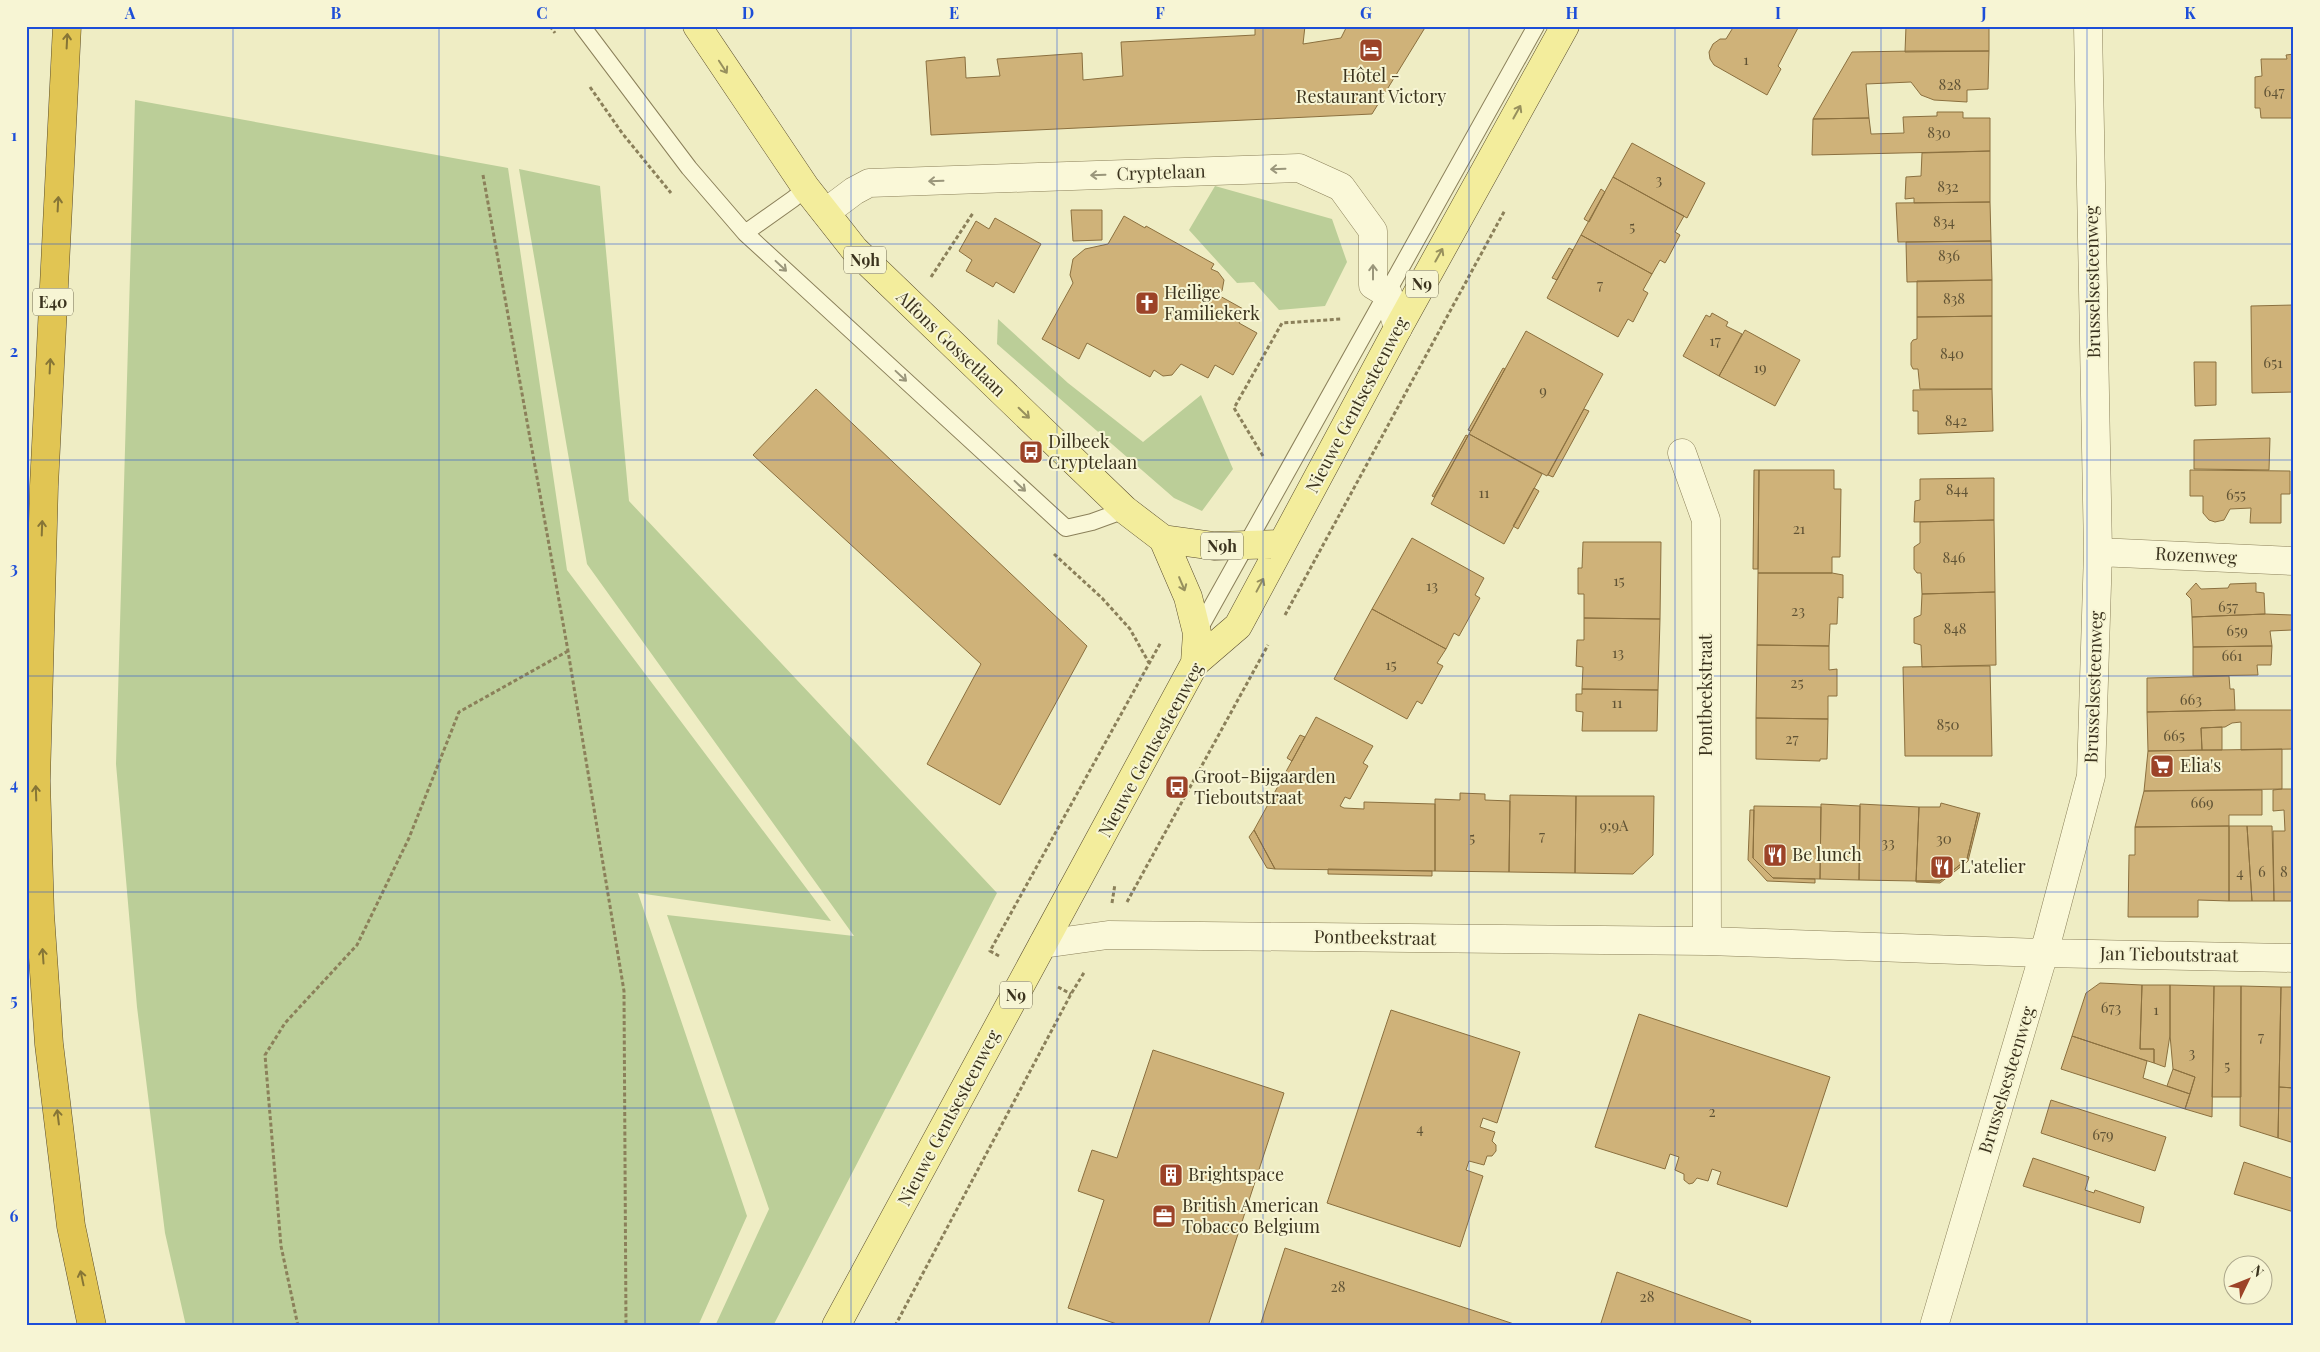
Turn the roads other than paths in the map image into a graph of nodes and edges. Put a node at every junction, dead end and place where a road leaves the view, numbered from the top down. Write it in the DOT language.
graph roads {
  1 [pos="67,26"];
  2 [pos="582,26"];
  3 [pos="697,26"];
  4 [pos="1536,26"];
  5 [pos="1565,26"];
  6 [pos="2088,26"];
  7 [pos="806,188"];
  8 [pos="826,212"];
  9 [pos="745,233"];
  10 [pos="1388,294"];
  11 [pos="1398,328"];
  12 [pos="1682,453"];
  13 [pos="1125,510"];
  14 [pos="1163,539"];
  15 [pos="1282,544"];
  16 [pos="1244,546"];
  17 [pos="2098,552"];
  18 [pos="2294,561"];
  19 [pos="1197,633"];
  20 [pos="1195,663"];
  21 [pos="1707,942"];
  22 [pos="1043,944"];
  23 [pos="2044,953"];
  24 [pos="2294,958"];
  25 [pos="92,1326"];
  26 [pos="836,1326"];
  27 [pos="1934,1326"];
  25 -- 1 [label="highway, E40, one-way"];
  2 -- 9 [label="lane"];
  3 -- 7 [label="main road, Alfons Gossetlaan / N9h, one-way"];
  4 -- 10 [label="lane, N9"];
  11 -- 5 [label="main road, Nieuwe Gentsesteenweg / N9, one-way"];
  6 -- 17 [label="street, Brusselsesteenweg"];
  7 -- 8 [label="main road, Alfons Gossetlaan / N9h"];
  7 -- 9 [label="lane"];
  10 -- 8 [label="street, Cryptelaan, one-way"];
  8 -- 13 [label="main road, Alfons Gossetlaan / N9h, one-way"];
  9 -- 13 [label="lane, one-way"];
  10 -- 11 [label="street, Cryptelaan"];
  10 -- 16 [label="lane, N9"];
  11 -- 15 [label="main road, Nieuwe Gentsesteenweg / N9"];
  12 -- 21 [label="street, Pontbeekstraat"];
  13 -- 14 [label="main road, Alfons Gossetlaan / N9h"];
  14 -- 16 [label="main road, N9h"];
  14 -- 19 [label="main road, N9h, one-way"];
  15 -- 16 [label="main road, N9h"];
  20 -- 15 [label="main road, Nieuwe Gentsesteenweg / N9, one-way"];
  16 -- 19 [label="lane, N9"];
  17 -- 18 [label="street, Rozenweg"];
  17 -- 23 [label="street, Brusselsesteenweg"];
  19 -- 20 [label="main road, N9h"];
  20 -- 22 [label="main road, Nieuwe Gentsesteenweg / N9"];
  21 -- 22 [label="street, Pontbeekstraat"];
  21 -- 23 [label="street, Pontbeekstraat"];
  22 -- 26 [label="main road, Nieuwe Gentsesteenweg / N9"];
  23 -- 24 [label="street, Jan Tieboutstraat"];
  23 -- 27 [label="street, Brusselsesteenweg"];
}
